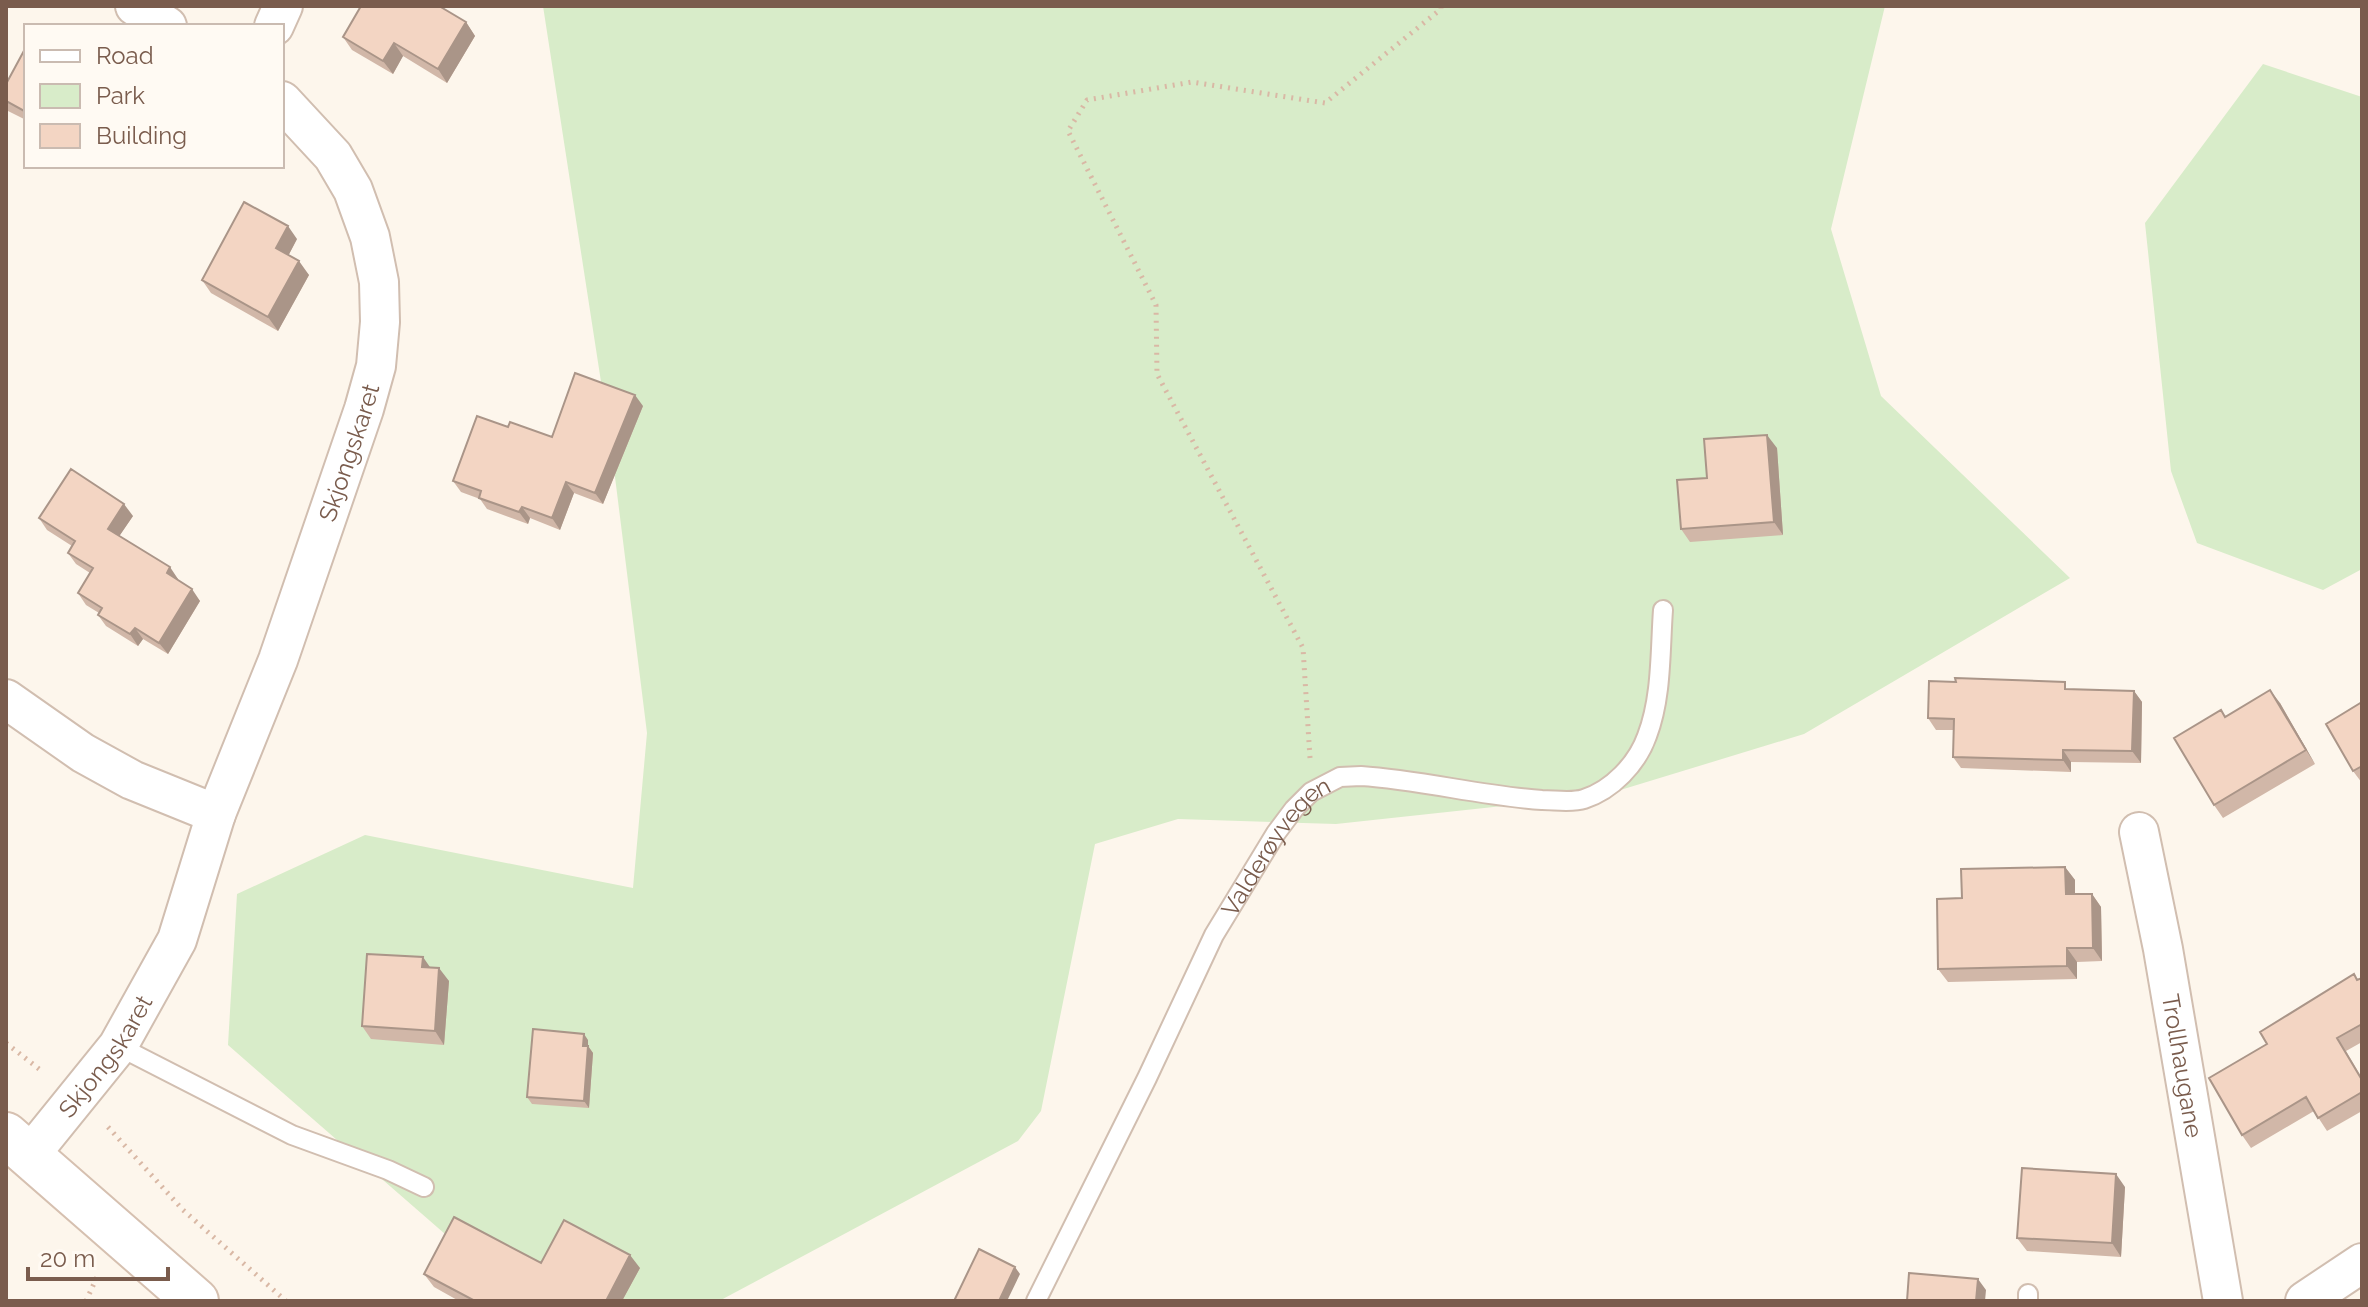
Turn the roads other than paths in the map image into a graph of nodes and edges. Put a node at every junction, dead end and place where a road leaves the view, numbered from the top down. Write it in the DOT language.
graph roads {
  1 [pos="135,6"];
  2 [pos="164,24"];
  3 [pos="284,103"];
  4 [pos="1663,610"];
  5 [pos="6,699"];
  6 [pos="216,814"];
  7 [pos="2139,832"];
  8 [pos="118,1046"];
  9 [pos="18,1145"];
  10 [pos="424,1187"];
  11 [pos="2362,1263"];
  12 [pos="196,1301"];
  13 [pos="1036,1301"];
  14 [pos="2223,1301"];
  15 [pos="2305,1301"];
  1 -- 2 [label="street"];
  3 -- 6 [label="street, Skjongskaret"];
  4 -- 13 [label="lane, Valderøyvegen"];
  5 -- 6 [label="street"];
  6 -- 8 [label="street, Skjongskaret"];
  7 -- 14 [label="street, Trollhaugane"];
  8 -- 9 [label="street, Skjongskaret"];
  8 -- 10 [label="lane"];
  9 -- 12 [label="main road"];
  11 -- 15 [label="street"];
}
